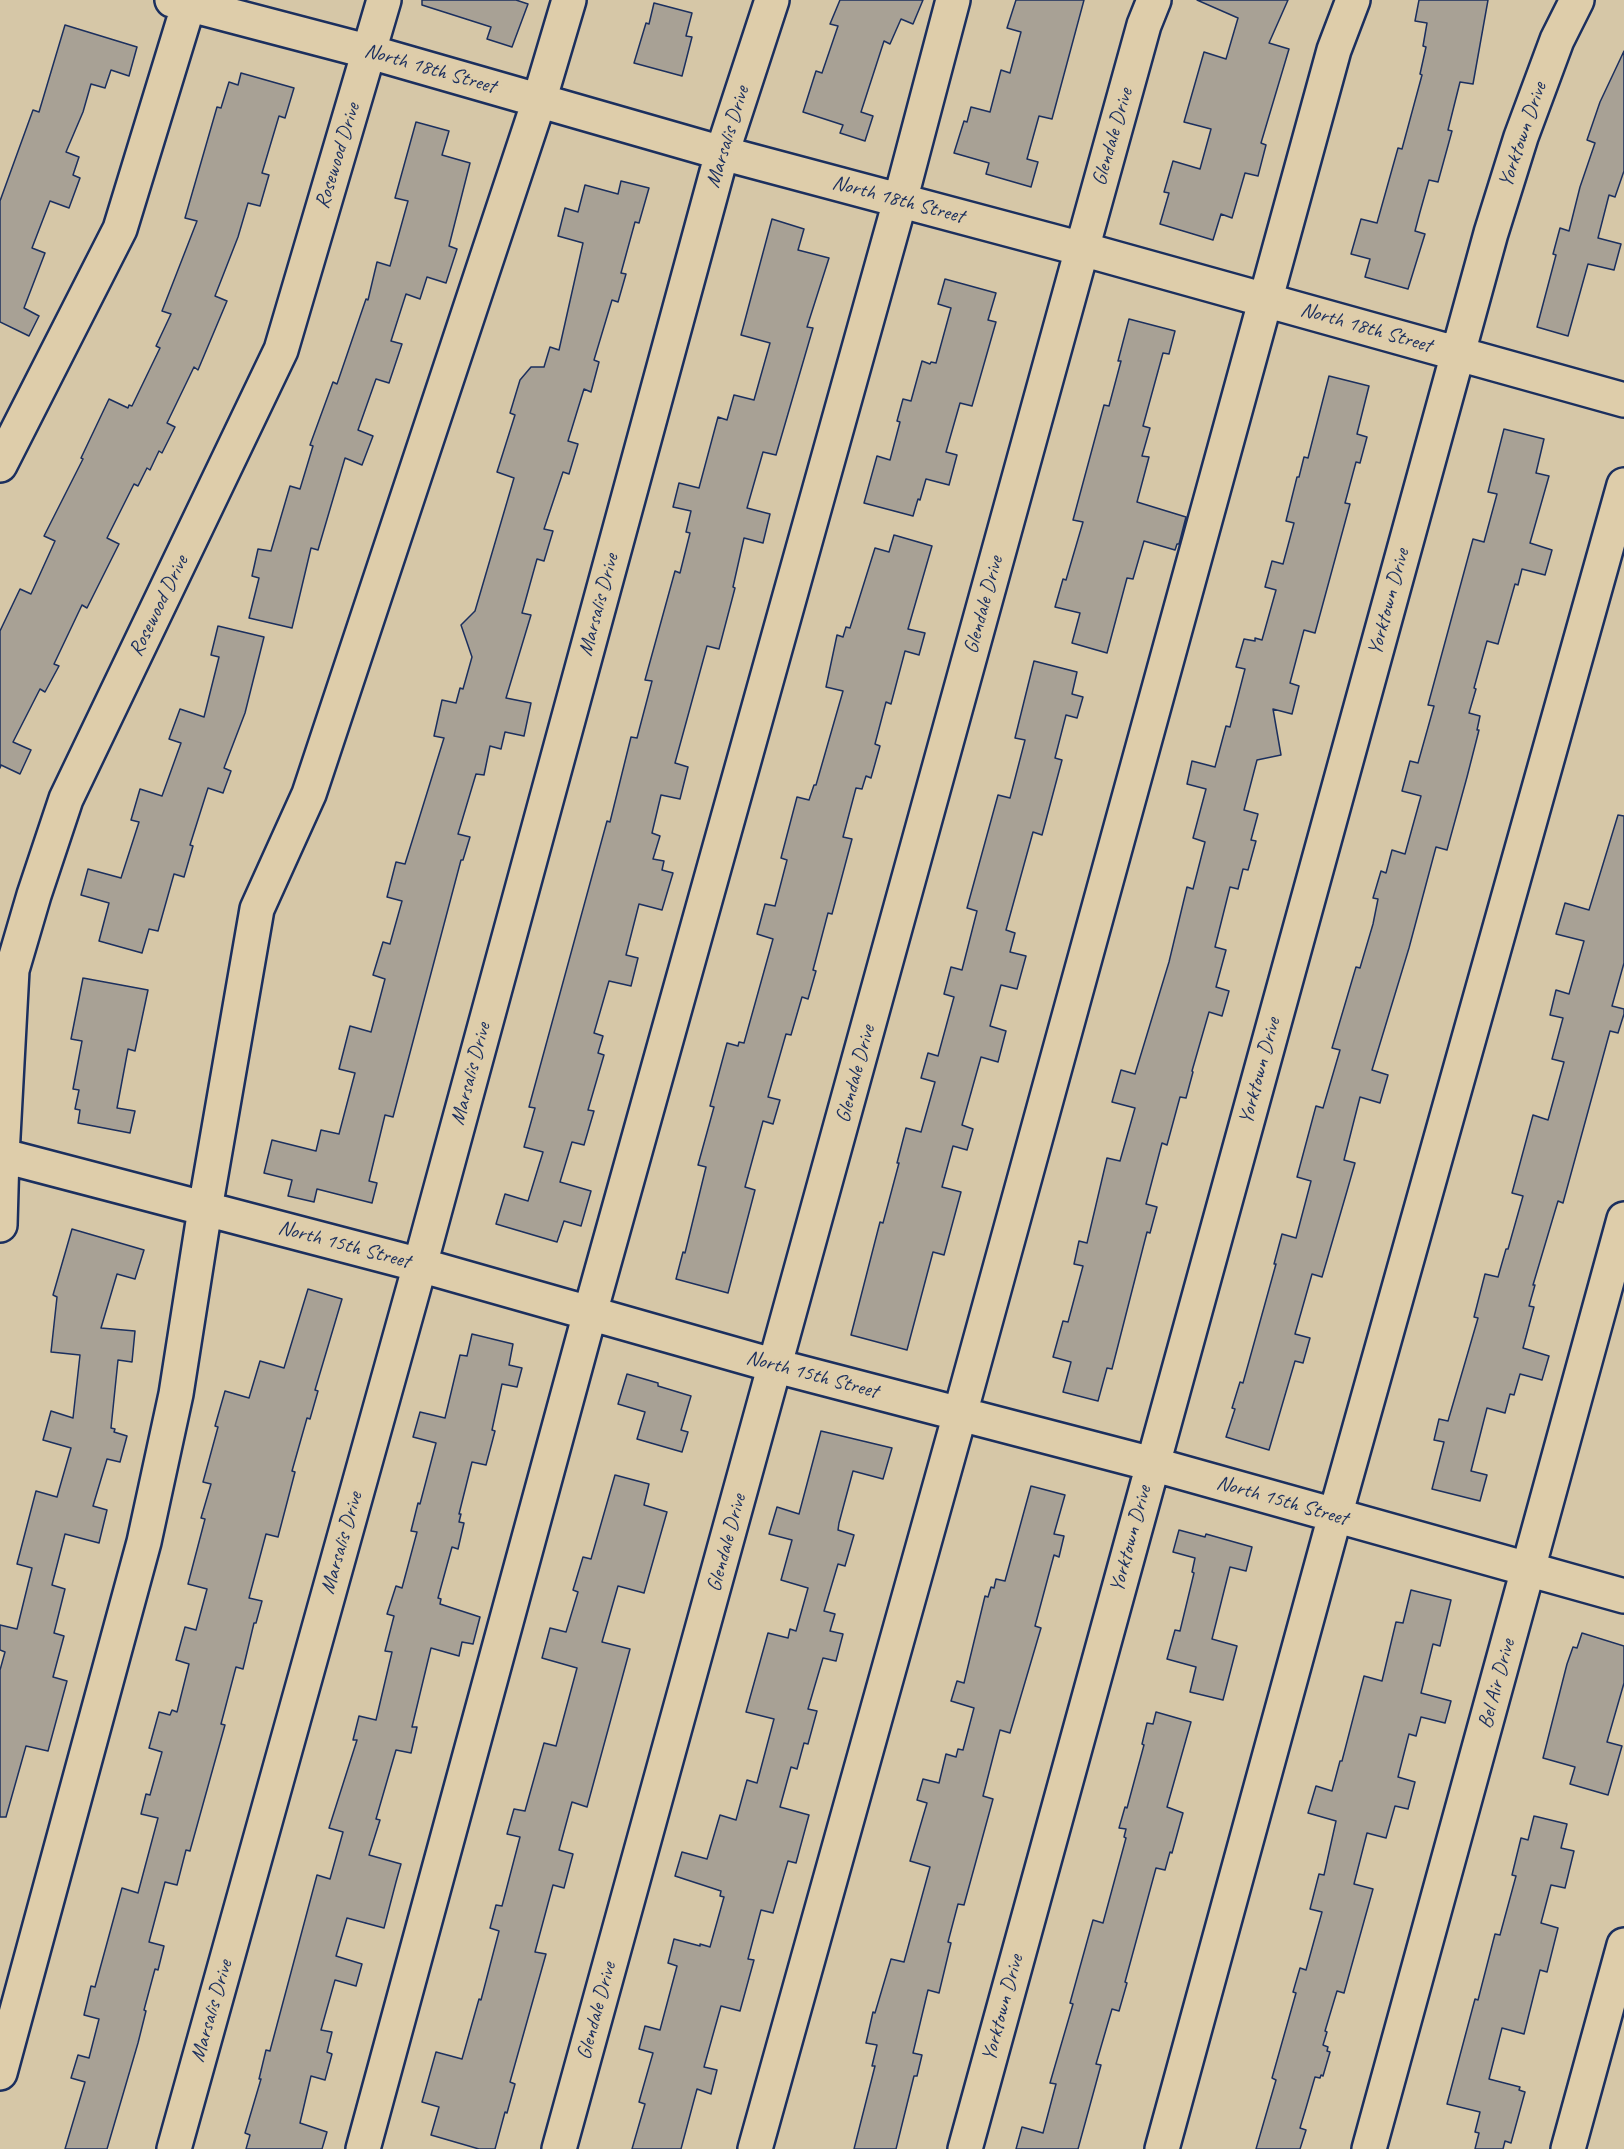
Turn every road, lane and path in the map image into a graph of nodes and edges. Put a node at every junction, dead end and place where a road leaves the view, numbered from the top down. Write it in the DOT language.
graph roads {
  1 [pos="384,0"];
  2 [pos="569,0"];
  3 [pos="772,0"];
  4 [pos="953,0"];
  5 [pos="1154,0"];
  6 [pos="1353,0"];
  7 [pos="1577,0"];
  8 [pos="184,2"];
  9 [pos="370,52"];
  10 [pos="539,101"];
  11 [pos="722,153"];
  12 [pos="900,201"];
  13 [pos="1082,249"];
  14 [pos="1266,300"];
  15 [pos="1457,354"];
  16 [pos="1624,400"];
  17 [pos="0,465"];
  18 [pos="1624,485"];
  19 [pos="1,1155"];
  20 [pos="205,1209"];
  21 [pos="1624,1219"];
  22 [pos="0,1225"];
  23 [pos="420,1265"];
  24 [pos="590,1313"];
  25 [pos="776,1366"];
  26 [pos="960,1414"];
  27 [pos="1152,1464"];
  28 [pos="1335,1516"];
  29 [pos="1529,1570"];
  30 [pos="1624,1596"];
  31 [pos="1624,1945"];
  32 [pos="0,2073"];
  33 [pos="174,2149"];
  34 [pos="363,2149"];
  35 [pos="559,2149"];
  36 [pos="755,2149"];
  37 [pos="965,2149"];
  38 [pos="1162,2149"];
  39 [pos="1369,2149"];
  40 [pos="1568,2149"];
  1 -- 9 [label="street, Rosewood Drive"];
  2 -- 10 [label="street"];
  3 -- 11 [label="street, Marsalis Drive"];
  4 -- 12 [label="street"];
  5 -- 13 [label="street, Glendale Drive"];
  6 -- 14 [label="street"];
  7 -- 15 [label="street, Yorktown Drive"];
  8 -- 9 [label="street, North 18th Street"];
  8 -- 17 [label="street"];
  9 -- 10 [label="street, North 18th Street"];
  9 -- 19 [label="street, Rosewood Drive"];
  10 -- 11 [label="street, North 18th Street"];
  10 -- 20 [label="street"];
  11 -- 12 [label="street, North 18th Street"];
  11 -- 23 [label="street, Marsalis Drive"];
  12 -- 13 [label="street, North 18th Street"];
  12 -- 24 [label="street"];
  13 -- 14 [label="street, North 18th Street"];
  13 -- 25 [label="street, Glendale Drive"];
  14 -- 15 [label="street, North 18th Street"];
  14 -- 26 [label="street"];
  15 -- 16 [label="street, North 18th Street"];
  15 -- 27 [label="street, Yorktown Drive"];
  18 -- 28 [label="street"];
  19 -- 20 [label="street, North 15th Street"];
  19 -- 22 [label="street, Rosewood Drive"];
  20 -- 23 [label="street, North 15th Street"];
  20 -- 32 [label="street"];
  21 -- 29 [label="street, Bel Air Drive"];
  23 -- 24 [label="street, North 15th Street"];
  23 -- 33 [label="street, Marsalis Drive"];
  24 -- 25 [label="street, North 15th Street"];
  24 -- 34 [label="street"];
  25 -- 26 [label="street, North 15th Street"];
  25 -- 35 [label="street, Glendale Drive"];
  26 -- 27 [label="street, North 15th Street"];
  26 -- 36 [label="street"];
  27 -- 28 [label="street, North 15th Street"];
  27 -- 37 [label="street, Yorktown Drive"];
  28 -- 29 [label="street, North 15th Street"];
  28 -- 38 [label="street"];
  29 -- 30 [label="street, North 15th Street"];
  29 -- 39 [label="street, Bel Air Drive"];
  31 -- 40 [label="street"];
}
